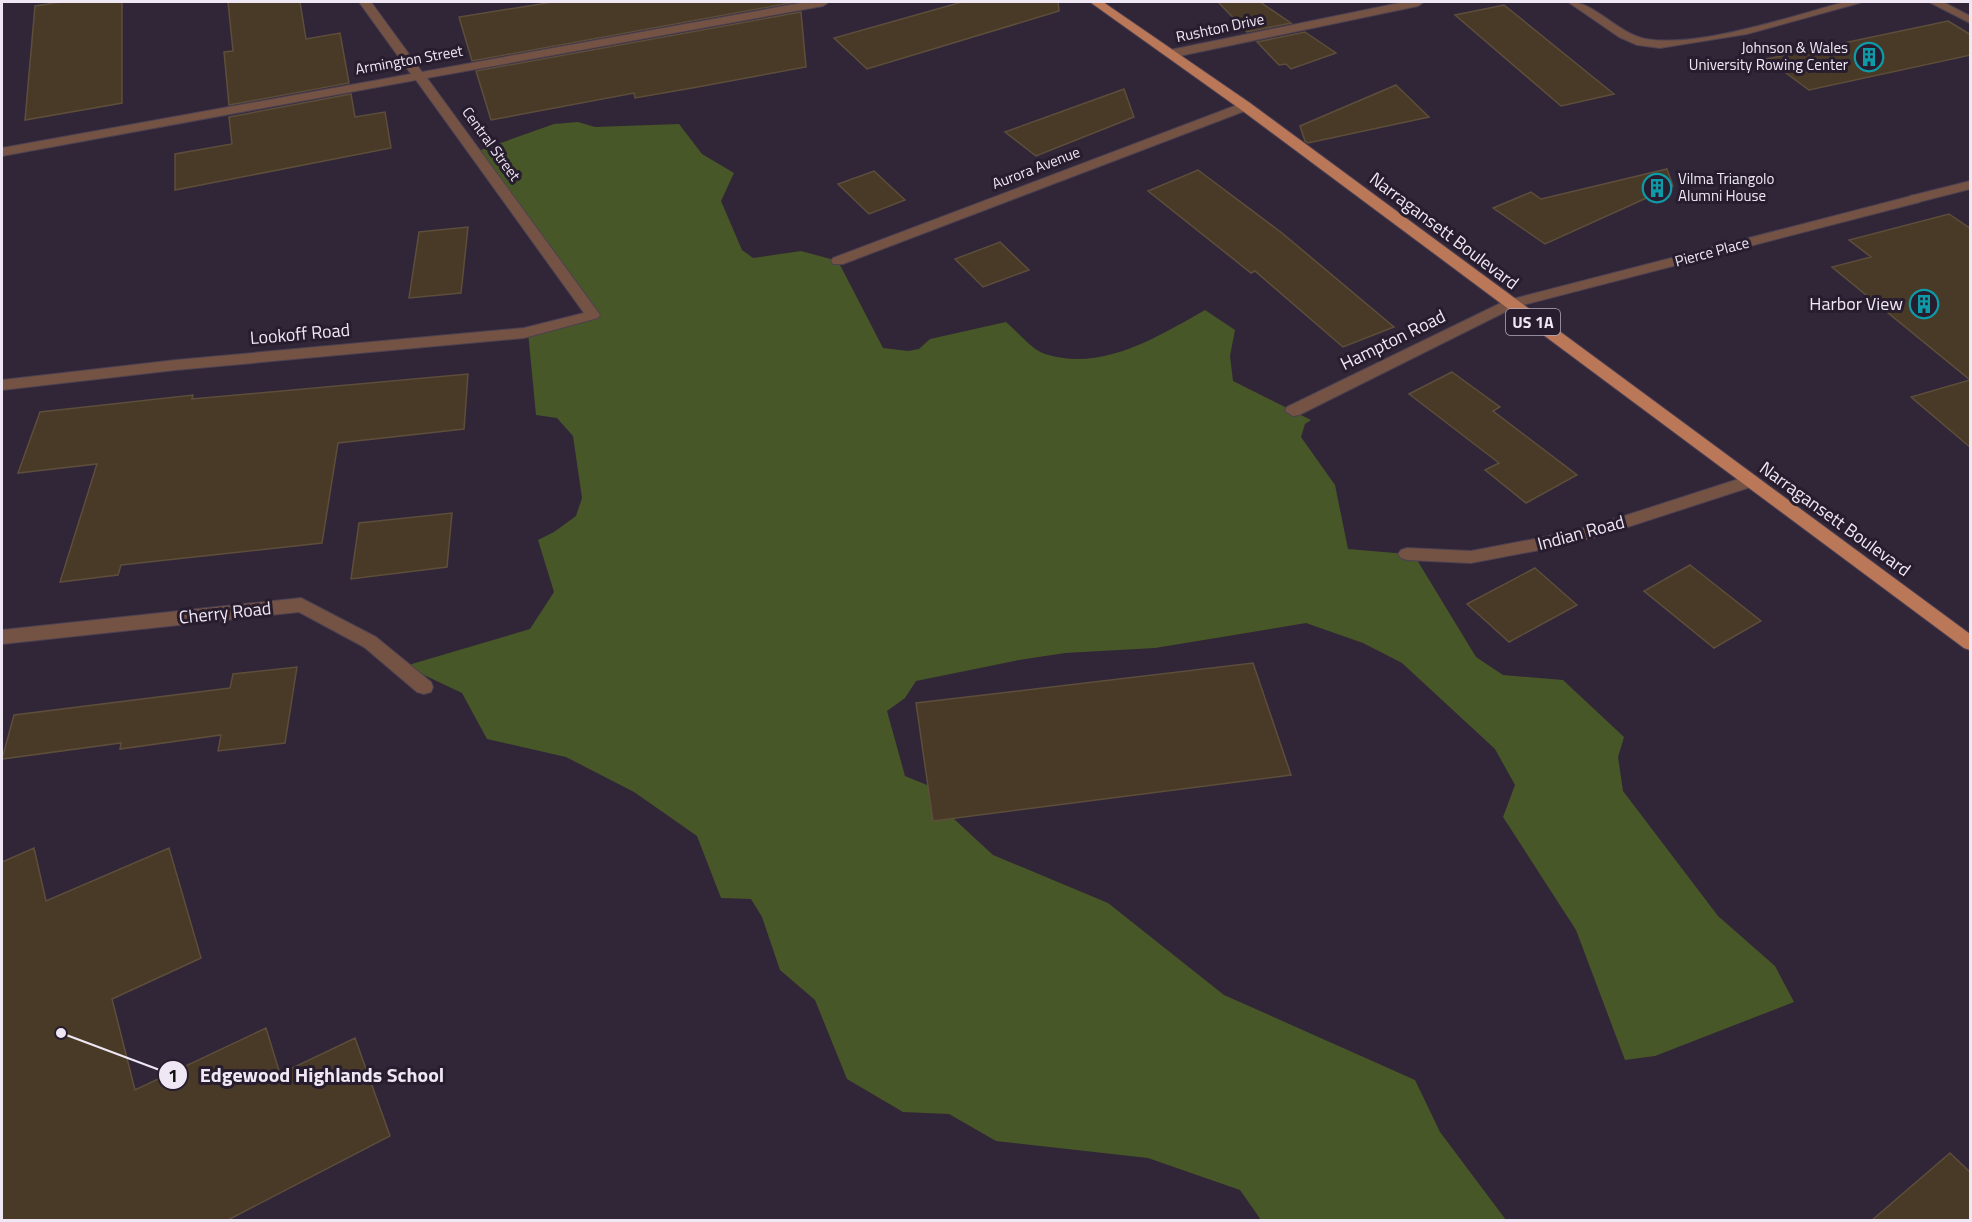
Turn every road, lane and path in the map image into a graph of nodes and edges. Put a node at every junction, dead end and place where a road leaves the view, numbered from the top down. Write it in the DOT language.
graph roads {
  1 [pos="365,2"];
  2 [pos="823,2"];
  3 [pos="1096,2"];
  4 [pos="1418,2"];
  5 [pos="1574,2"];
  6 [pos="1857,2"];
  7 [pos="1935,2"];
  8 [pos="1971,20"];
  9 [pos="1170,54"];
  10 [pos="420,75"];
  11 [pos="1245,106"];
  12 [pos="2,152"];
  13 [pos="1971,185"];
  14 [pos="838,261"];
  15 [pos="1510,304"];
  16 [pos="588,308"];
  17 [pos="2,384"];
  18 [pos="1293,411"];
  19 [pos="1751,481"];
  20 [pos="1407,554"];
  21 [pos="2,637"];
  22 [pos="1971,643"];
  23 [pos="424,687"];
  1 -- 10 [label="street, Central Street"];
  2 -- 10 [label="street, Armington Street"];
  3 -- 9 [label="main road, Narragansett Boulevard / US 1A"];
  4 -- 9 [label="street, Rushton Drive"];
  5 -- 6 [label="street"];
  7 -- 8 [label="street"];
  9 -- 11 [label="main road, Narragansett Boulevard / US 1A"];
  10 -- 12 [label="street, Armington Street"];
  10 -- 16 [label="street, Central Street"];
  11 -- 14 [label="street, Aurora Avenue"];
  11 -- 15 [label="main road, Narragansett Boulevard / US 1A"];
  13 -- 15 [label="street, Pierce Place"];
  15 -- 18 [label="street, Hampton Road"];
  15 -- 19 [label="main road, Narragansett Boulevard / US 1A"];
  16 -- 17 [label="street, Lookoff Road"];
  19 -- 20 [label="street, Indian Road"];
  19 -- 22 [label="main road, Narragansett Boulevard / US 1A"];
  21 -- 23 [label="street, Cherry Road"];
}
